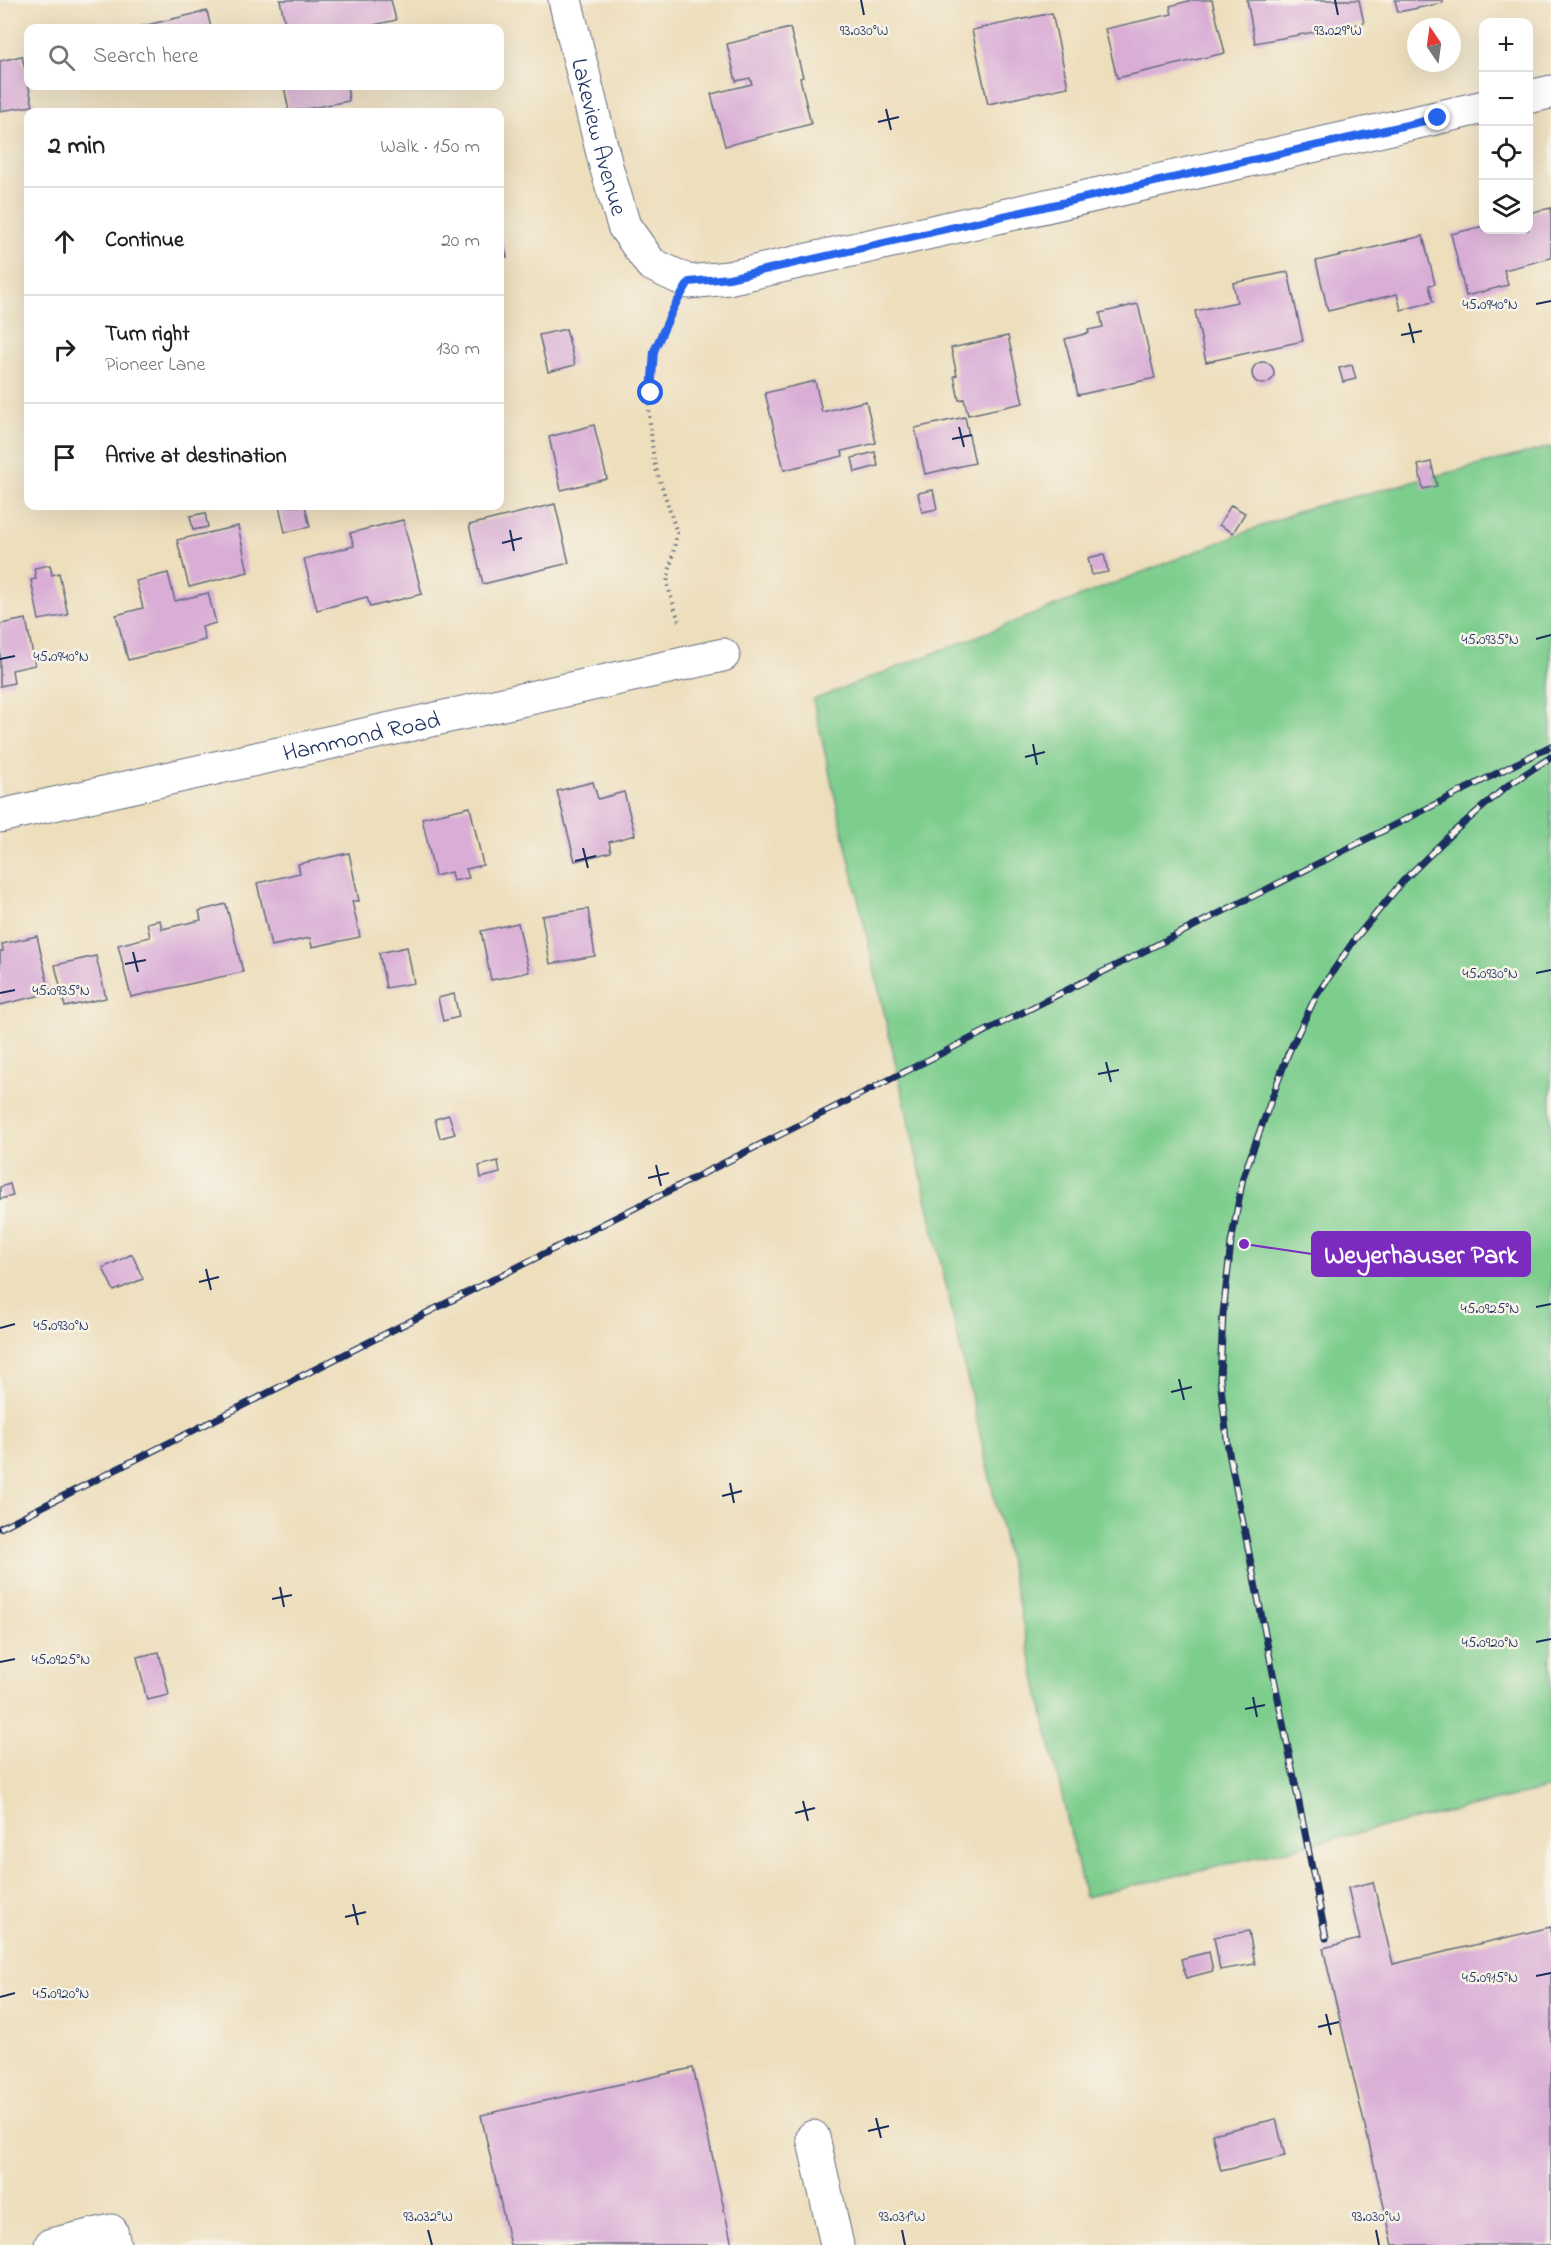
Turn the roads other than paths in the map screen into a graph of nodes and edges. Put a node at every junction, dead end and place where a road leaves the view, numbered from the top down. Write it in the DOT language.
graph roads {
  1 [pos="565,0"];
  2 [pos="1551,92"];
  3 [pos="1533,96"];
  4 [pos="1479,108"];
  5 [pos="723,655"];
  6 [pos="0,816"];
  7 [pos="813,2137"];
  8 [pos="51,2245"];
  9 [pos="114,2245"];
  10 [pos="837,2245"];
  1 -- 4 [label="street, Lakeview Avenue"];
  2 -- 3 [label="street"];
  5 -- 6 [label="street, Hammond Road"];
  7 -- 10 [label="street"];
  8 -- 9 [label="street"];
}
